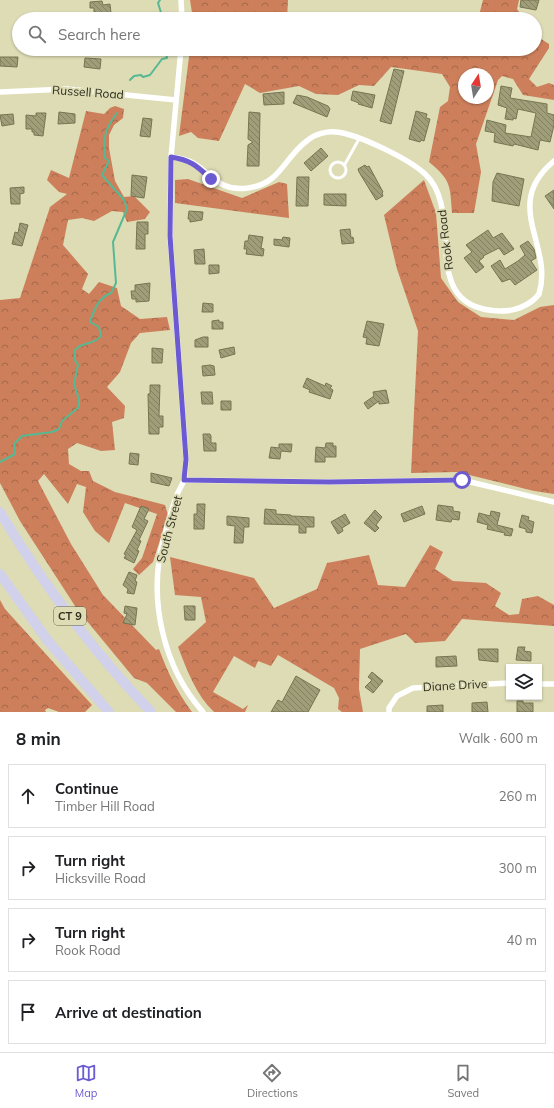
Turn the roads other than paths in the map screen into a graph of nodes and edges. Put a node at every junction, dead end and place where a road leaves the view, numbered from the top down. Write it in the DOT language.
graph roads {
  1 [pos="181,0"];
  2 [pos="182,12"];
  3 [pos="180,56"];
  4 [pos="0,92"];
  5 [pos="176,100"];
  6 [pos="359,139"];
  7 [pos="171,157"];
  8 [pos="554,161"];
  9 [pos="345,164"];
  10 [pos="538,222"];
  11 [pos="548,278"];
  12 [pos="184,480"];
  13 [pos="554,502"];
  14 [pos="0,512"];
  15 [pos="0,574"];
  16 [pos="506,683"];
  17 [pos="542,684"];
  18 [pos="554,684"];
  19 [pos="109,712"];
  20 [pos="150,712"];
  21 [pos="204,712"];
  22 [pos="389,712"];
  1 -- 2 [label="street"];
  3 -- 5 [label="street"];
  4 -- 5 [label="street, Russell Road"];
  5 -- 7 [label="street"];
  6 -- 7 [label="street, Rook Road"];
  6 -- 9 [label="lane"];
  6 -- 11 [label="street, Rook Road"];
  7 -- 12 [label="street"];
  8 -- 10 [label="street"];
  9 -- 9 [label="lane"];
  12 -- 13 [label="street"];
  12 -- 21 [label="street, South Street"];
  14 -- 20 [label="highway, CT 9"];
  15 -- 19 [label="highway, CT 9"];
  16 -- 22 [label="street, Diane Drive"];
  17 -- 18 [label="street"];
}
